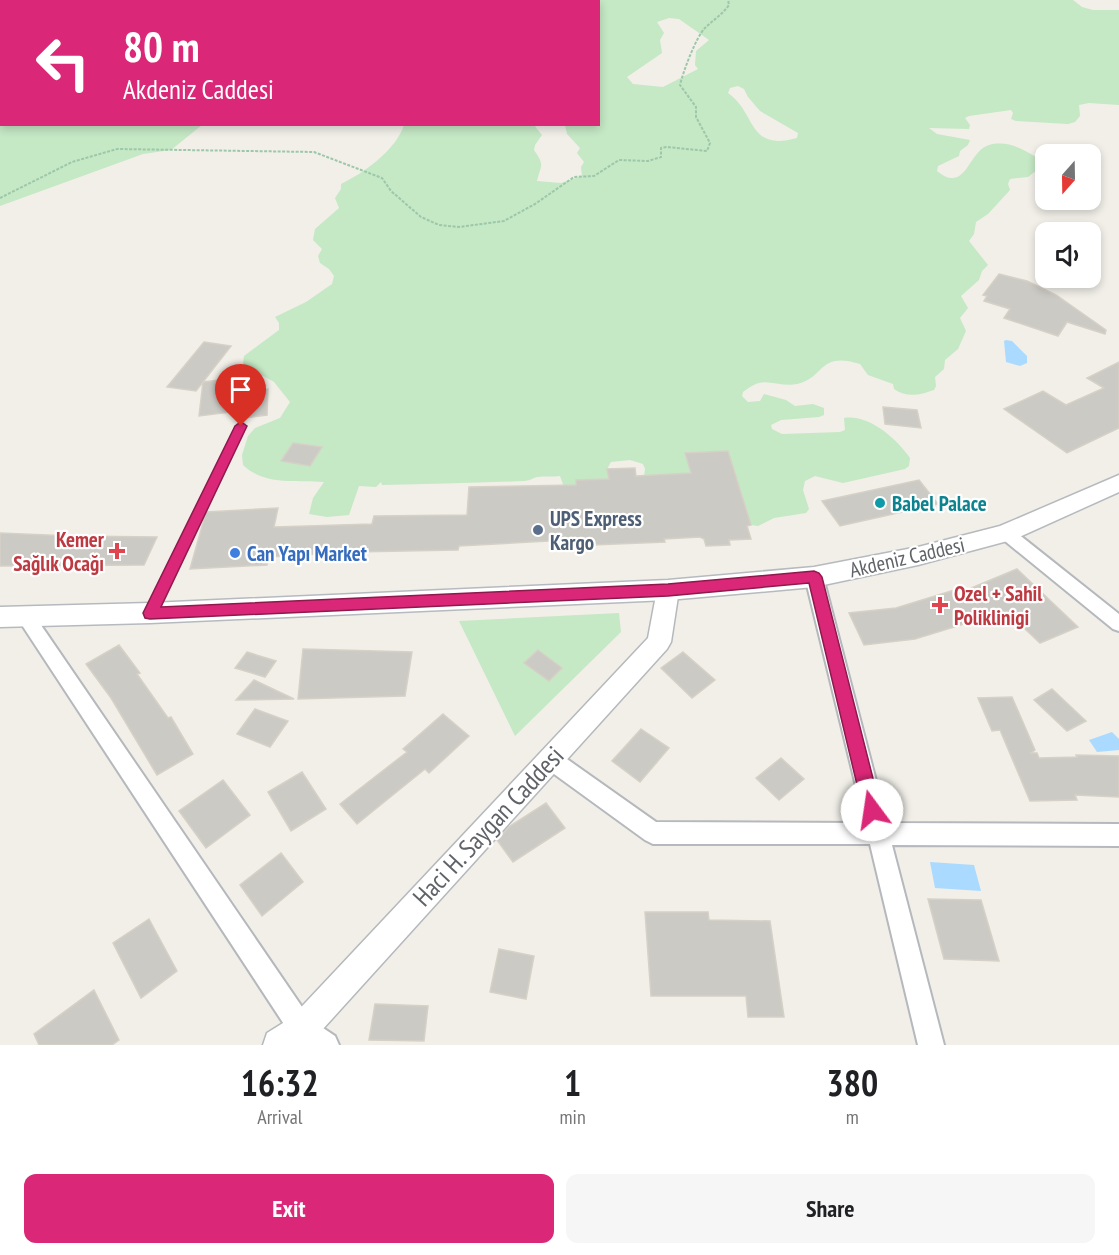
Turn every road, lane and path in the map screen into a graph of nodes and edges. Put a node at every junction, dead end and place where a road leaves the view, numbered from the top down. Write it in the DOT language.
graph roads {
  1 [pos="728,0"];
  2 [pos="700,41"];
  3 [pos="0,198"];
  4 [pos="241,426"];
  5 [pos="1119,483"];
  6 [pos="1006,533"];
  7 [pos="814,577"];
  8 [pos="668,590"];
  9 [pos="150,613"];
  10 [pos="0,616"];
  11 [pos="26,617"];
  12 [pos="1119,624"];
  13 [pos="549,759"];
  14 [pos="878,833"];
  15 [pos="1119,835"];
  16 [pos="302,1029"];
  17 [pos="279,1045"];
  18 [pos="326,1045"];
  19 [pos="931,1045"];
  1 -- 2 [label="path"];
  2 -- 3 [label="path"];
  4 -- 9 [label="lane"];
  5 -- 6 [label="main road, Akdeniz Caddesi"];
  6 -- 7 [label="main road, Akdeniz Caddesi"];
  6 -- 12 [label="street"];
  7 -- 8 [label="main road, Akdeniz Caddesi"];
  7 -- 14 [label="street"];
  8 -- 9 [label="main road, Akdeniz Caddesi"];
  8 -- 13 [label="street, Haci H. Saygan Caddesi"];
  9 -- 11 [label="main road, Akdeniz Caddesi"];
  10 -- 11 [label="main road, Akdeniz Caddesi"];
  11 -- 16 [label="street"];
  13 -- 14 [label="street"];
  13 -- 16 [label="street, Haci H. Saygan Caddesi"];
  14 -- 15 [label="street"];
  14 -- 19 [label="street"];
  16 -- 17 [label="street, Haci H. Saygan Caddesi"];
  16 -- 18 [label="street"];
}
